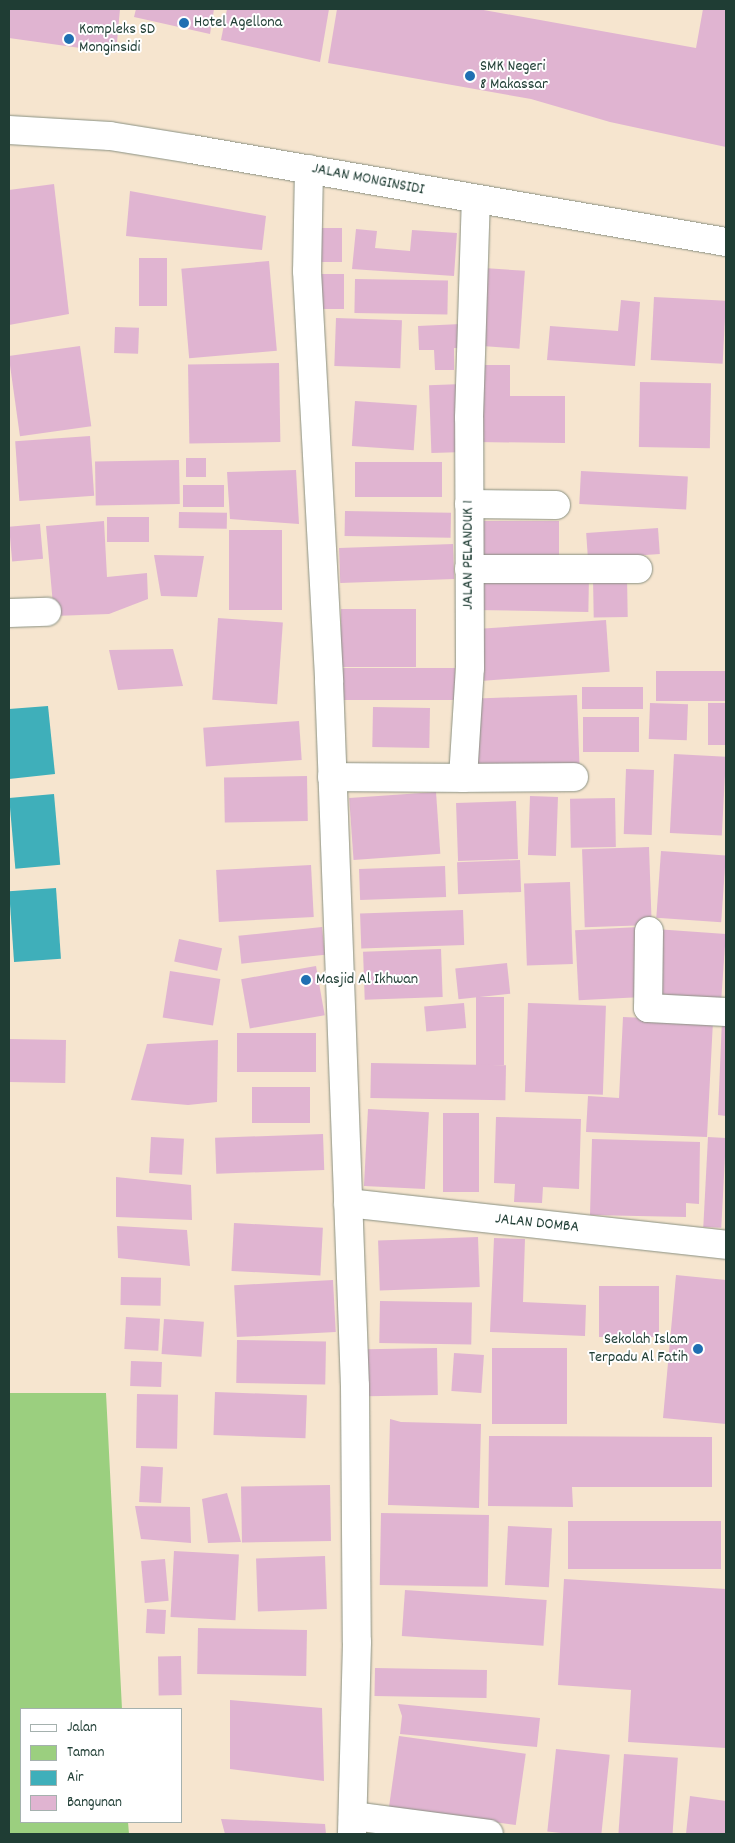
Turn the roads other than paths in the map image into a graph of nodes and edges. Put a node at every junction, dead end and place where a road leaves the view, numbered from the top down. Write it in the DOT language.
graph roads {
  1 [pos="9,130"];
  2 [pos="309,169"];
  3 [pos="476,200"];
  4 [pos="726,242"];
  5 [pos="469,504"];
  6 [pos="556,505"];
  7 [pos="469,569"];
  8 [pos="638,569"];
  9 [pos="47,612"];
  10 [pos="9,613"];
  11 [pos="332,777"];
  12 [pos="574,777"];
  13 [pos="463,778"];
  14 [pos="649,932"];
  15 [pos="726,1012"];
  16 [pos="348,1203"];
  17 [pos="726,1245"];
  18 [pos="352,1825"];
  19 [pos="489,1834"];
  1 -- 2 [label="street, JALAN MONGINSIDI"];
  2 -- 3 [label="street, JALAN MONGINSIDI"];
  2 -- 11 [label="street"];
  3 -- 4 [label="street, JALAN MONGINSIDI"];
  3 -- 5 [label="street, JALAN PELANDUK 1"];
  5 -- 6 [label="street"];
  5 -- 7 [label="street, JALAN PELANDUK 1"];
  7 -- 8 [label="street"];
  7 -- 13 [label="street, JALAN PELANDUK 1"];
  9 -- 10 [label="street"];
  11 -- 13 [label="street"];
  11 -- 16 [label="street"];
  12 -- 13 [label="street"];
  14 -- 15 [label="street"];
  16 -- 17 [label="street, JALAN DOMBA"];
  16 -- 18 [label="street"];
  18 -- 19 [label="street"];
}
